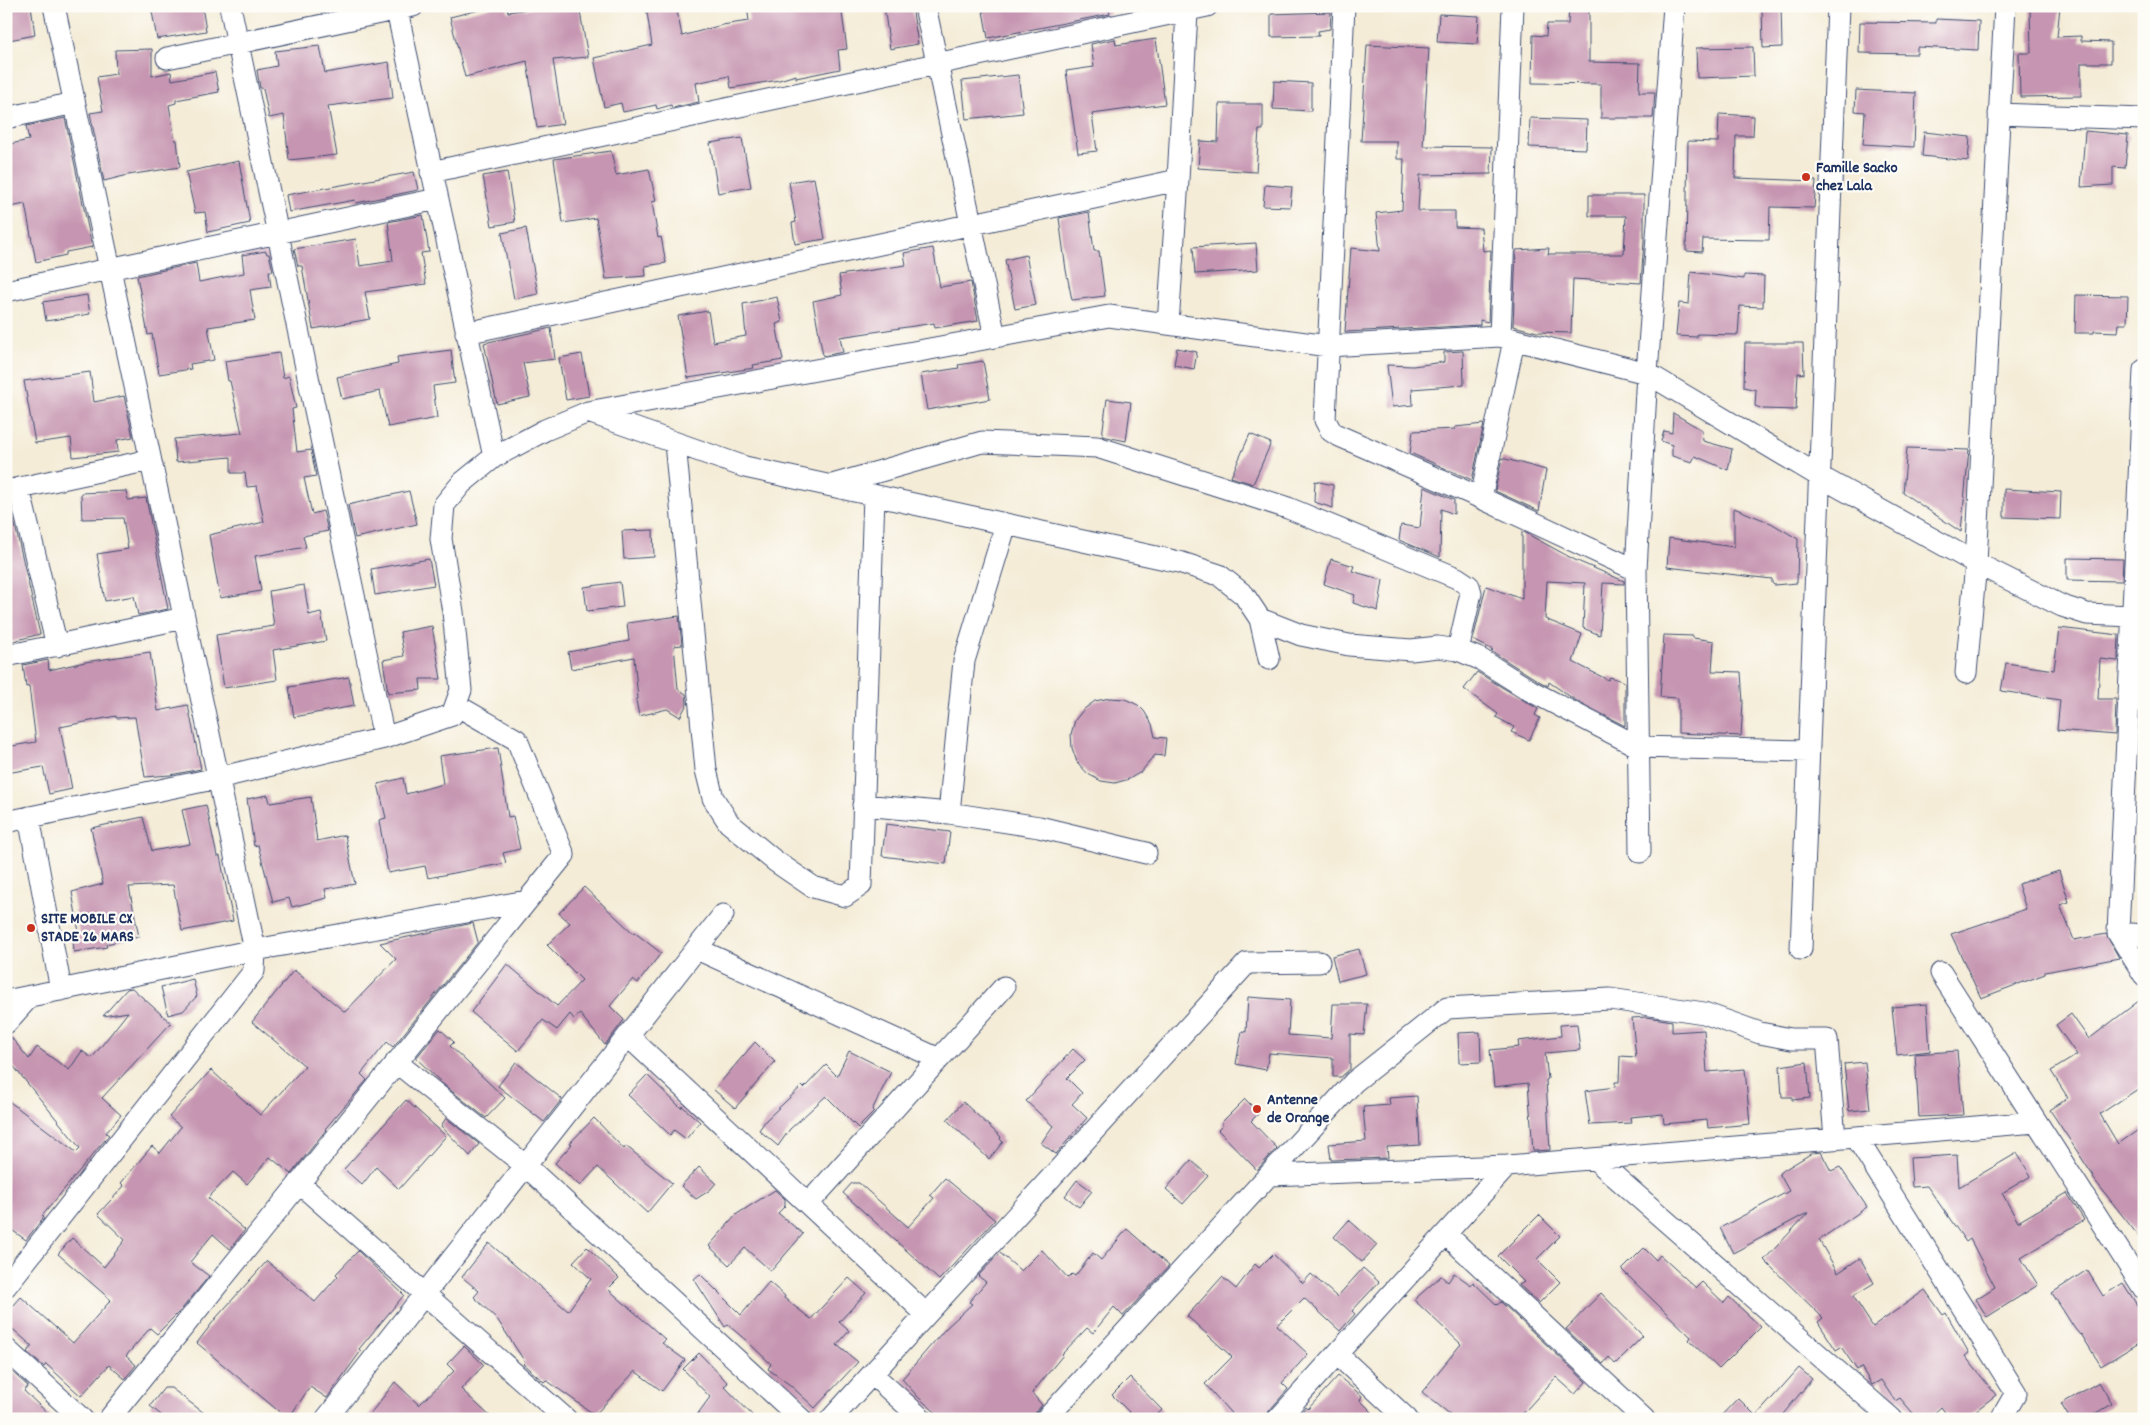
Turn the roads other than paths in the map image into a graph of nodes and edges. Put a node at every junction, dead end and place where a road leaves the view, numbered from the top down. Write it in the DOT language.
graph roads {
  1 [pos="54,6"];
  2 [pos="230,6"];
  3 [pos="925,6"];
  4 [pos="1344,6"];
  5 [pos="1512,6"];
  6 [pos="1674,6"];
  7 [pos="1838,6"];
  8 [pos="2005,6"];
  9 [pos="402,7"];
  10 [pos="1197,8"];
  11 [pos="238,43"];
  12 [pos="167,58"];
  13 [pos="937,64"];
  14 [pos="74,103"];
  15 [pos="1999,114"];
  16 [pos="6,118"];
  17 [pos="2144,119"];
  18 [pos="431,172"];
  19 [pos="1178,180"];
  20 [pos="437,199"];
  21 [pos="971,224"];
  22 [pos="278,232"];
  23 [pos="110,270"];
  24 [pos="6,291"];
  25 [pos="1168,324"];
  26 [pos="466,333"];
  27 [pos="995,337"];
  28 [pos="1507,338"];
  29 [pos="1328,346"];
  30 [pos="2144,370"];
  31 [pos="1647,373"];
  32 [pos="588,412"];
  33 [pos="675,442"];
  34 [pos="494,457"];
  35 [pos="150,460"];
  36 [pos="1819,476"];
  37 [pos="830,485"];
  38 [pos="13,490"];
  39 [pos="874,495"];
  40 [pos="1481,498"];
  41 [pos="1006,524"];
  42 [pos="1976,563"];
  43 [pos="1636,570"];
  44 [pos="2138,615"];
  45 [pos="184,618"];
  46 [pos="1260,618"];
  47 [pos="57,646"];
  48 [pos="1458,650"];
  49 [pos="6,656"];
  50 [pos="1269,659"];
  51 [pos="1966,673"];
  52 [pos="456,704"];
  53 [pos="384,738"];
  54 [pos="1639,747"];
  55 [pos="1808,751"];
  56 [pos="218,778"];
  57 [pos="863,804"];
  58 [pos="949,814"];
  59 [pos="29,817"];
  60 [pos="6,822"];
  61 [pos="1640,852"];
  62 [pos="1146,853"];
  63 [pos="527,901"];
  64 [pos="723,916"];
  65 [pos="2118,933"];
  66 [pos="2144,935"];
  67 [pos="697,949"];
  68 [pos="1801,949"];
  69 [pos="255,950"];
  70 [pos="1319,962"];
  71 [pos="1941,974"];
  72 [pos="2144,974"];
  73 [pos="1004,987"];
  74 [pos="61,990"];
  75 [pos="30,996"];
  76 [pos="6,1001"];
  77 [pos="6,1023"];
  78 [pos="628,1036"];
  79 [pos="939,1059"];
  80 [pos="396,1062"];
  81 [pos="2036,1122"];
  82 [pos="1856,1137"];
  83 [pos="1835,1139"];
  84 [pos="1596,1159"];
  85 [pos="526,1166"];
  86 [pos="1507,1166"];
  87 [pos="1270,1174"];
  88 [pos="299,1183"];
  89 [pos="808,1204"];
  90 [pos="1446,1234"];
  91 [pos="6,1286"];
  92 [pos="2144,1289"];
  93 [pos="425,1294"];
  94 [pos="926,1314"];
  95 [pos="6,1349"];
  96 [pos="1337,1354"];
  97 [pos="872,1374"];
  98 [pos="82,1419"];
  99 [pos="109,1419"];
  100 [pos="326,1419"];
  101 [pos="566,1419"];
  102 [pos="801,1419"];
  103 [pos="831,1419"];
  104 [pos="922,1419"];
  105 [pos="1046,1419"];
  106 [pos="1278,1419"];
  107 [pos="1407,1419"];
  108 [pos="1644,1419"];
  109 [pos="1892,1419"];
  110 [pos="2001,1419"];
  1 -- 14 [label="street"];
  2 -- 11 [label="street"];
  3 -- 13 [label="street"];
  4 -- 29 [label="street"];
  5 -- 28 [label="street"];
  6 -- 31 [label="street"];
  7 -- 36 [label="street"];
  8 -- 15 [label="street"];
  9 -- 11 [label="street"];
  9 -- 18 [label="street"];
  10 -- 13 [label="street"];
  10 -- 19 [label="street"];
  11 -- 12 [label="street"];
  11 -- 22 [label="street"];
  13 -- 18 [label="street"];
  13 -- 21 [label="street"];
  14 -- 16 [label="street"];
  14 -- 23 [label="street"];
  15 -- 17 [label="street"];
  15 -- 42 [label="street"];
  18 -- 20 [label="street"];
  19 -- 21 [label="street"];
  19 -- 25 [label="street"];
  20 -- 22 [label="street"];
  20 -- 26 [label="street"];
  21 -- 26 [label="street"];
  21 -- 27 [label="street"];
  22 -- 23 [label="street"];
  22 -- 53 [label="street"];
  23 -- 24 [label="street"];
  23 -- 35 [label="street"];
  25 -- 27 [label="street"];
  25 -- 29 [label="street"];
  26 -- 34 [label="street"];
  27 -- 32 [label="street"];
  28 -- 29 [label="street"];
  28 -- 31 [label="street"];
  28 -- 40 [label="street"];
  29 -- 40 [label="street"];
  30 -- 44 [label="street"];
  31 -- 36 [label="street"];
  31 -- 43 [label="street"];
  32 -- 33 [label="street"];
  32 -- 34 [label="street"];
  33 -- 37 [label="street"];
  33 -- 57 [label="street"];
  34 -- 52 [label="street"];
  35 -- 38 [label="street"];
  35 -- 45 [label="street"];
  36 -- 42 [label="street"];
  36 -- 55 [label="street"];
  37 -- 39 [label="street"];
  37 -- 48 [label="street"];
  38 -- 47 [label="street"];
  39 -- 41 [label="street"];
  39 -- 57 [label="street"];
  40 -- 43 [label="street"];
  41 -- 46 [label="street"];
  41 -- 58 [label="street"];
  42 -- 44 [label="street"];
  42 -- 51 [label="street"];
  43 -- 54 [label="street"];
  44 -- 65 [label="street"];
  45 -- 47 [label="street"];
  45 -- 56 [label="street"];
  46 -- 48 [label="street"];
  46 -- 50 [label="street"];
  47 -- 49 [label="street"];
  48 -- 54 [label="street"];
  52 -- 53 [label="street"];
  52 -- 63 [label="street"];
  53 -- 56 [label="street"];
  54 -- 55 [label="street"];
  54 -- 61 [label="street"];
  55 -- 68 [label="street"];
  56 -- 59 [label="street"];
  56 -- 69 [label="street"];
  57 -- 58 [label="street"];
  58 -- 62 [label="street"];
  59 -- 60 [label="street"];
  59 -- 74 [label="street"];
  63 -- 69 [label="street"];
  63 -- 80 [label="street"];
  64 -- 67 [label="street"];
  65 -- 66 [label="street"];
  65 -- 72 [label="street"];
  67 -- 78 [label="street"];
  67 -- 79 [label="street"];
  69 -- 74 [label="street"];
  69 -- 91 [label="street"];
  70 -- 94 [label="street"];
  71 -- 81 [label="street"];
  73 -- 79 [label="street"];
  74 -- 75 [label="street"];
  75 -- 76 [label="street"];
  75 -- 77 [label="street"];
  78 -- 85 [label="street"];
  78 -- 89 [label="street"];
  79 -- 89 [label="street"];
  80 -- 85 [label="street"];
  80 -- 88 [label="street"];
  81 -- 82 [label="street"];
  81 -- 92 [label="street"];
  82 -- 83 [label="street"];
  82 -- 110 [label="street"];
  83 -- 84 [label="street"];
  83 -- 87 [label="street"];
  84 -- 86 [label="street"];
  84 -- 109 [label="street"];
  85 -- 93 [label="street"];
  85 -- 102 [label="street"];
  86 -- 87 [label="street"];
  86 -- 90 [label="street"];
  87 -- 105 [label="street"];
  88 -- 93 [label="street"];
  88 -- 99 [label="street"];
  89 -- 94 [label="street"];
  90 -- 96 [label="street"];
  90 -- 108 [label="street"];
  93 -- 100 [label="street"];
  93 -- 101 [label="street"];
  94 -- 97 [label="street"];
  95 -- 98 [label="street"];
  96 -- 106 [label="street"];
  96 -- 107 [label="street"];
  97 -- 103 [label="street"];
  97 -- 104 [label="street"];
}
